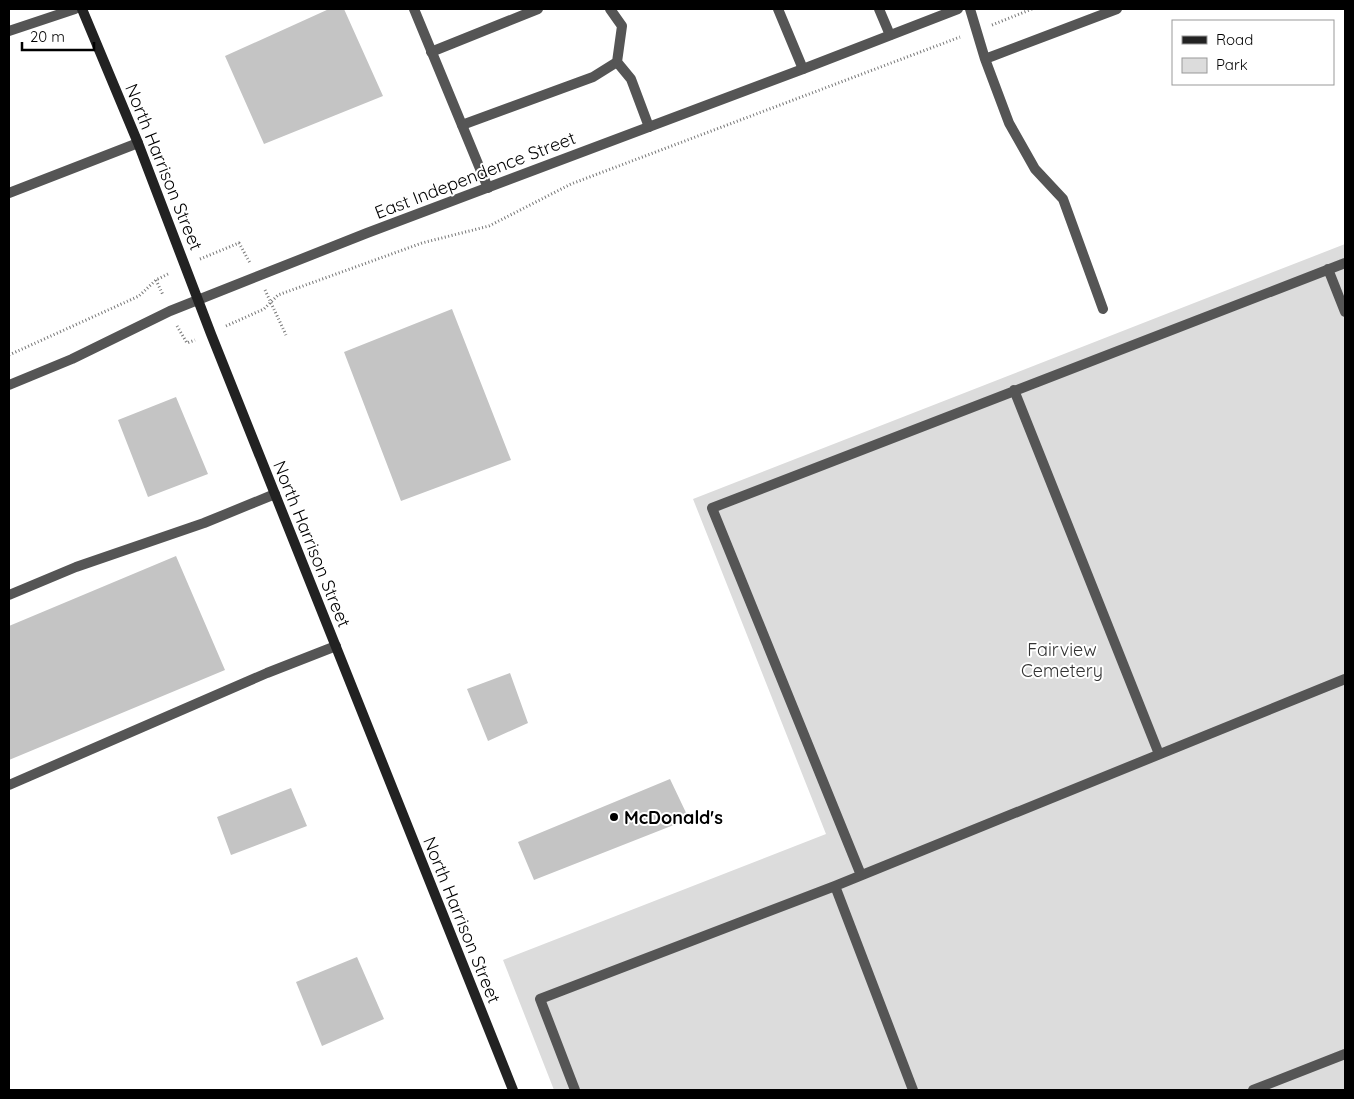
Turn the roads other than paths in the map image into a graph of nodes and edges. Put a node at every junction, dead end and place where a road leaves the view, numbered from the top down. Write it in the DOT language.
graph roads {
  1 [pos="75,9"];
  2 [pos="82,9"];
  3 [pos="414,9"];
  4 [pos="538,9"];
  5 [pos="610,9"];
  6 [pos="778,9"];
  7 [pos="879,9"];
  8 [pos="958,9"];
  9 [pos="970,9"];
  10 [pos="1117,9"];
  11 [pos="9,31"];
  12 [pos="890,35"];
  13 [pos="431,52"];
  14 [pos="985,59"];
  15 [pos="617,62"];
  16 [pos="803,69"];
  17 [pos="462,125"];
  18 [pos="649,127"];
  19 [pos="138,143"];
  20 [pos="488,188"];
  21 [pos="9,194"];
  22 [pos="1345,263"];
  23 [pos="1328,269"];
  24 [pos="199,301"];
  25 [pos="1103,309"];
  26 [pos="1345,312"];
  27 [pos="9,385"];
  28 [pos="1014,390"];
  29 [pos="275,494"];
  30 [pos="9,596"];
  31 [pos="336,646"];
  32 [pos="1345,679"];
  33 [pos="1159,754"];
  34 [pos="9,785"];
  35 [pos="861,875"];
  36 [pos="835,886"];
  37 [pos="1345,1054"];
  38 [pos="513,1090"];
  39 [pos="575,1090"];
  40 [pos="913,1090"];
  41 [pos="1252,1090"];
  1 -- 11 [label="street"];
  2 -- 19 [label="main road, North Harrison Street"];
  3 -- 13 [label="street"];
  4 -- 13 [label="street"];
  5 -- 15 [label="street"];
  6 -- 16 [label="street"];
  7 -- 12 [label="street"];
  8 -- 12 [label="street, East Independence Street"];
  9 -- 14 [label="street"];
  10 -- 14 [label="street"];
  12 -- 16 [label="street, East Independence Street"];
  13 -- 17 [label="street"];
  14 -- 25 [label="street"];
  15 -- 17 [label="street"];
  15 -- 18 [label="street"];
  16 -- 18 [label="street, East Independence Street"];
  17 -- 20 [label="street"];
  18 -- 20 [label="street, East Independence Street"];
  19 -- 21 [label="street"];
  19 -- 24 [label="main road, North Harrison Street"];
  20 -- 24 [label="street, East Independence Street"];
  22 -- 23 [label="street"];
  23 -- 26 [label="street"];
  23 -- 28 [label="street"];
  24 -- 27 [label="street, East Independence Street"];
  24 -- 29 [label="main road, North Harrison Street"];
  28 -- 33 [label="street"];
  28 -- 35 [label="street"];
  29 -- 30 [label="street"];
  29 -- 31 [label="main road, North Harrison Street"];
  31 -- 34 [label="street"];
  31 -- 38 [label="main road, North Harrison Street"];
  32 -- 33 [label="street"];
  33 -- 35 [label="street"];
  35 -- 36 [label="street"];
  36 -- 39 [label="street"];
  36 -- 40 [label="street"];
  37 -- 41 [label="street"];
}
